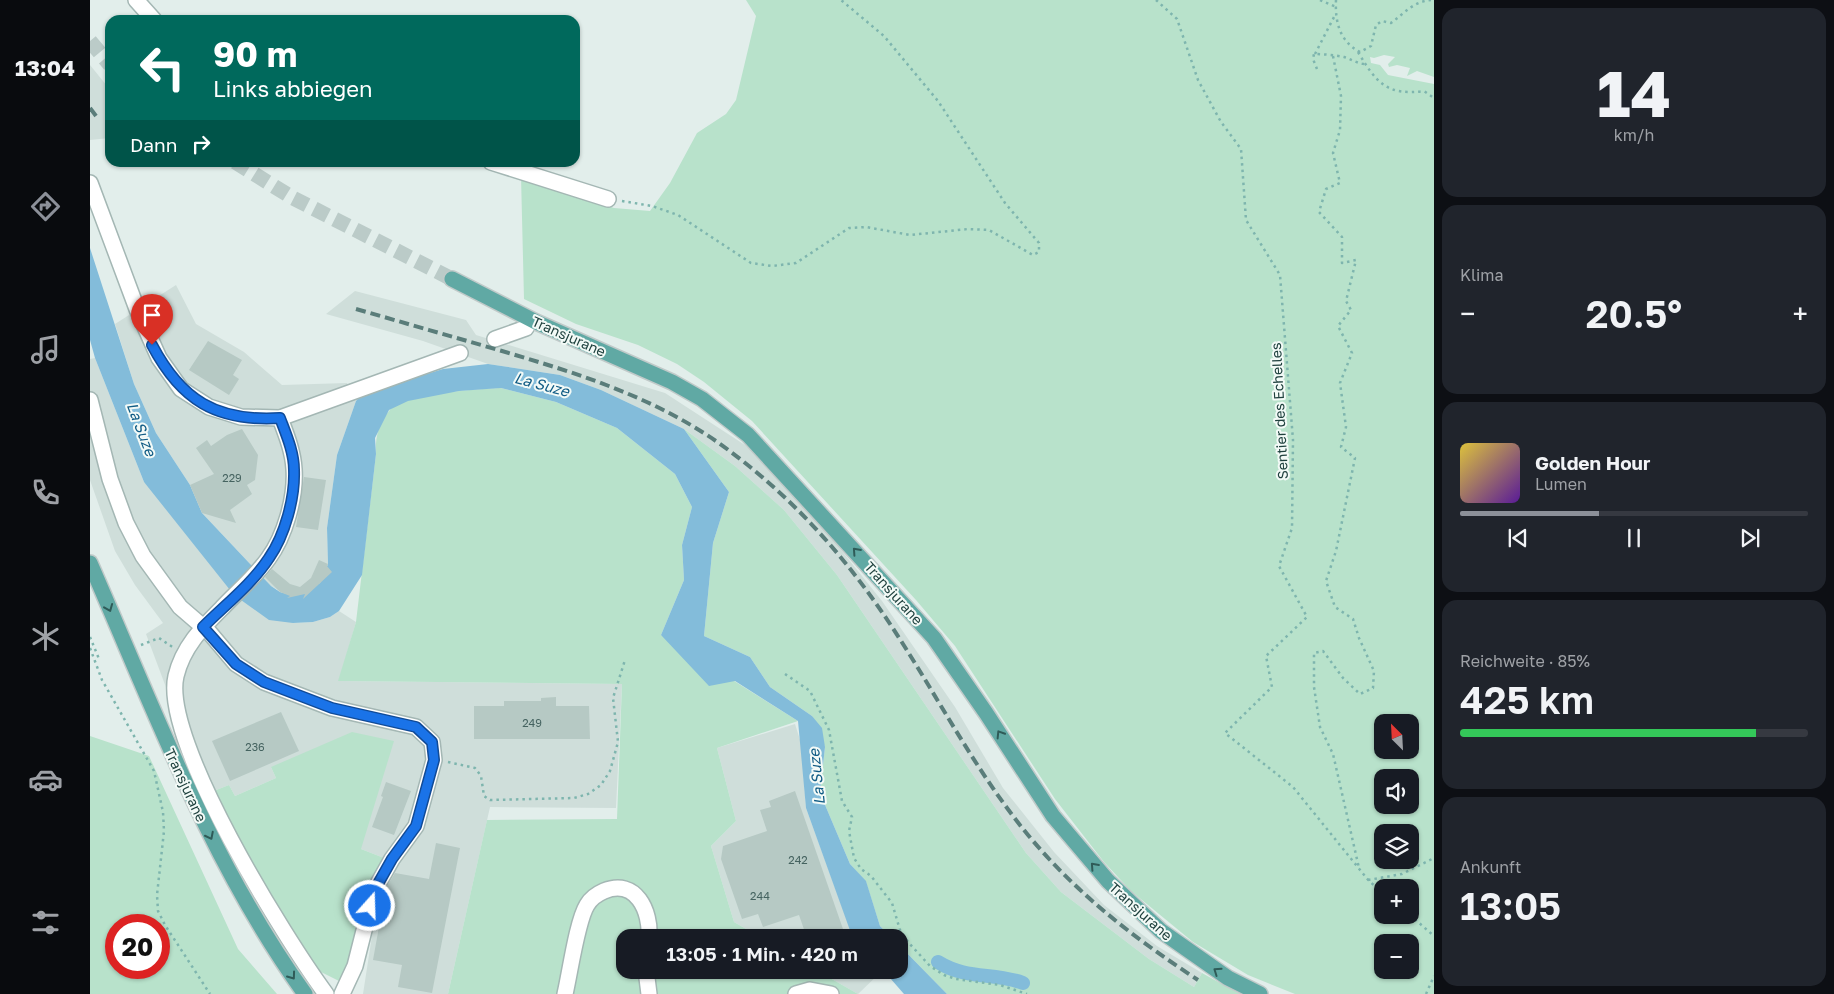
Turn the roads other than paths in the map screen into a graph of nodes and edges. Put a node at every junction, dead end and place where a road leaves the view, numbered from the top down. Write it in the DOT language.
graph roads {
  1 [pos="136,0"];
  2 [pos="150,15"];
  3 [pos="507,167"];
  4 [pos="90,183"];
  5 [pos="608,199"];
  6 [pos="452,279"];
  7 [pos="526,328"];
  8 [pos="494,339"];
  9 [pos="460,353"];
  10 [pos="90,400"];
  11 [pos="280,418"];
  12 [pos="90,563"];
  13 [pos="203,627"];
  14 [pos="650,929"];
  15 [pos="647,979"];
  16 [pos="305,994"];
  17 [pos="326,994"];
  18 [pos="342,994"];
  19 [pos="565,994"];
  20 [pos="649,994"];
  21 [pos="796,994"];
  22 [pos="830,994"];
  23 [pos="1260,994"];
  1 -- 2 [label="street"];
  3 -- 5 [label="street"];
  4 -- 11 [label="street"];
  23 -- 6 [label="main road, Transjurane, one-way"];
  7 -- 8 [label="street"];
  9 -- 11 [label="street"];
  10 -- 13 [label="street"];
  11 -- 13 [label="street"];
  12 -- 16 [label="main road, Transjurane, one-way"];
  13 -- 17 [label="street"];
  13 -- 18 [label="street"];
  14 -- 19 [label="street"];
  15 -- 20 [label="street"];
  21 -- 22 [label="street"];
}
